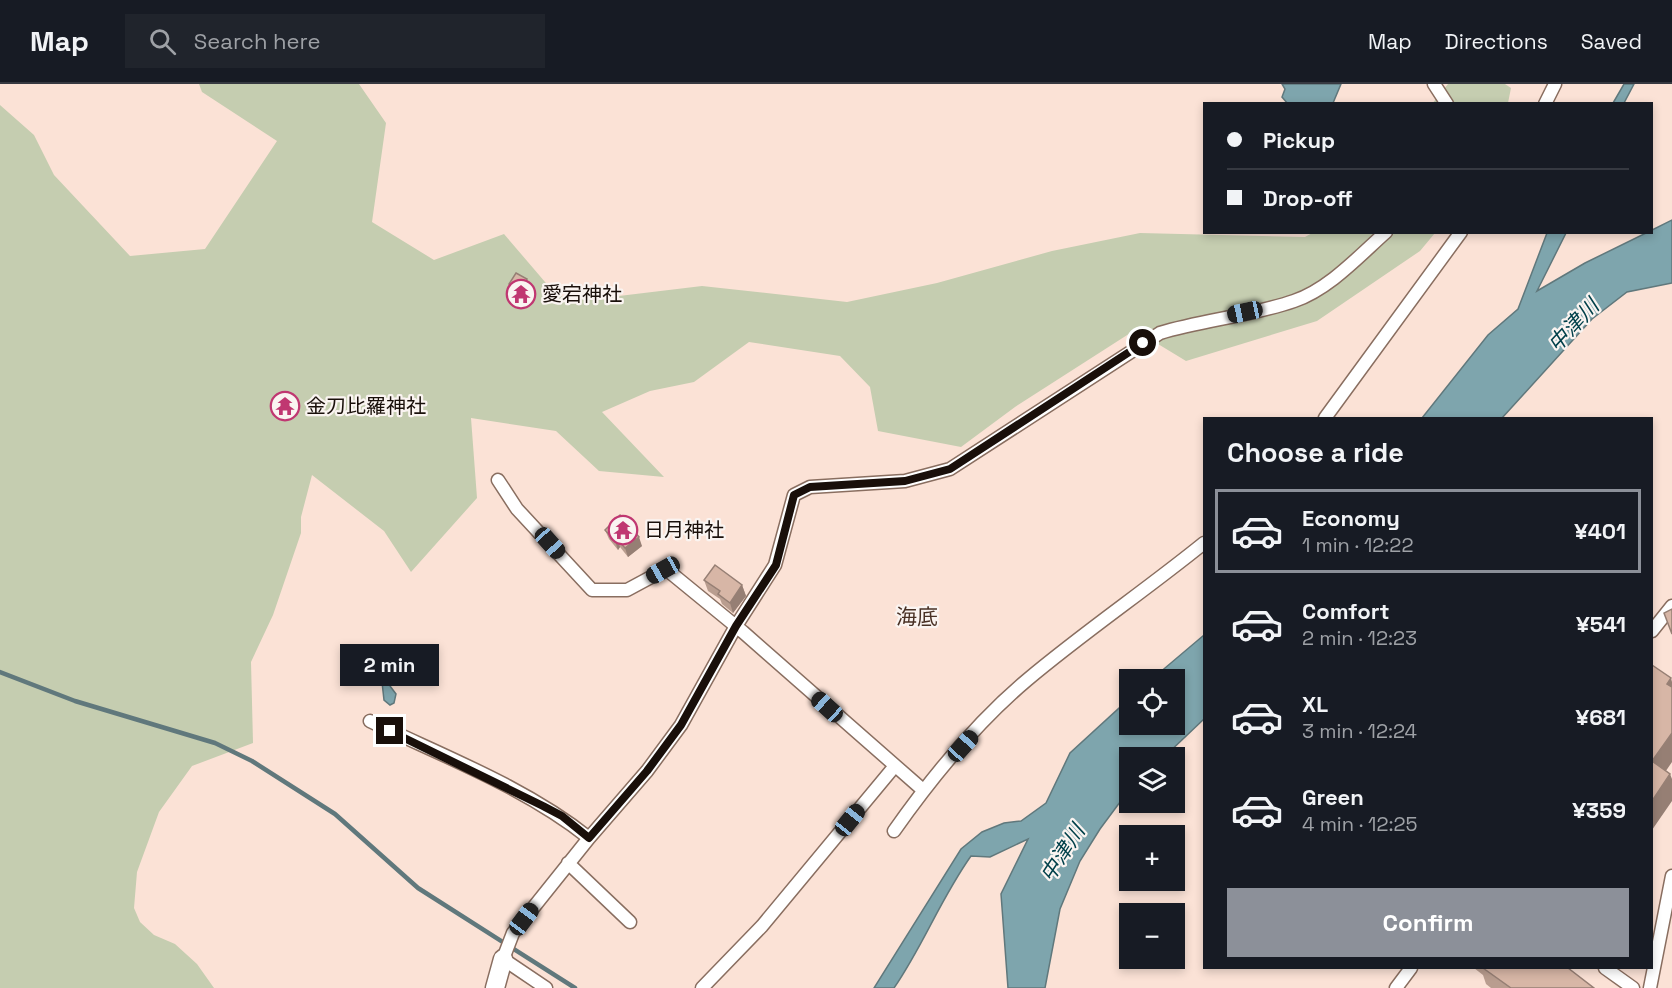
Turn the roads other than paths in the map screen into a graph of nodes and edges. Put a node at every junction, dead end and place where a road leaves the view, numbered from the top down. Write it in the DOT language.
graph roads {
  1 [pos="1434,84"];
  2 [pos="1556,84"];
  3 [pos="1446,102"];
  4 [pos="1546,102"];
  5 [pos="1384,234"];
  6 [pos="1460,234"];
  7 [pos="1326,417"];
  8 [pos="498,480"];
  9 [pos="1203,544"];
  10 [pos="1672,606"];
  11 [pos="736,626"];
  12 [pos="1653,630"];
  13 [pos="370,721"];
  14 [pos="894,767"];
  15 [pos="923,790"];
  16 [pos="894,831"];
  17 [pos="589,838"];
  18 [pos="568,864"];
  19 [pos="1672,876"];
  20 [pos="630,905"];
  21 [pos="503,959"];
  22 [pos="1410,969"];
  23 [pos="1606,969"];
  24 [pos="495,988"];
  25 [pos="546,988"];
  26 [pos="702,988"];
  27 [pos="1396,988"];
  28 [pos="1633,988"];
  29 [pos="1650,988"];
  1 -- 3 [label="street"];
  2 -- 4 [label="street"];
  5 -- 11 [label="street"];
  6 -- 7 [label="street"];
  8 -- 11 [label="street"];
  9 -- 15 [label="street"];
  10 -- 12 [label="street"];
  11 -- 14 [label="street"];
  11 -- 17 [label="street"];
  13 -- 17 [label="street"];
  14 -- 15 [label="street"];
  14 -- 26 [label="street"];
  15 -- 16 [label="street"];
  17 -- 18 [label="street"];
  18 -- 20 [label="street"];
  18 -- 21 [label="street"];
  19 -- 29 [label="street"];
  21 -- 24 [label="street"];
  21 -- 25 [label="street"];
  22 -- 27 [label="street"];
  23 -- 28 [label="street"];
}
